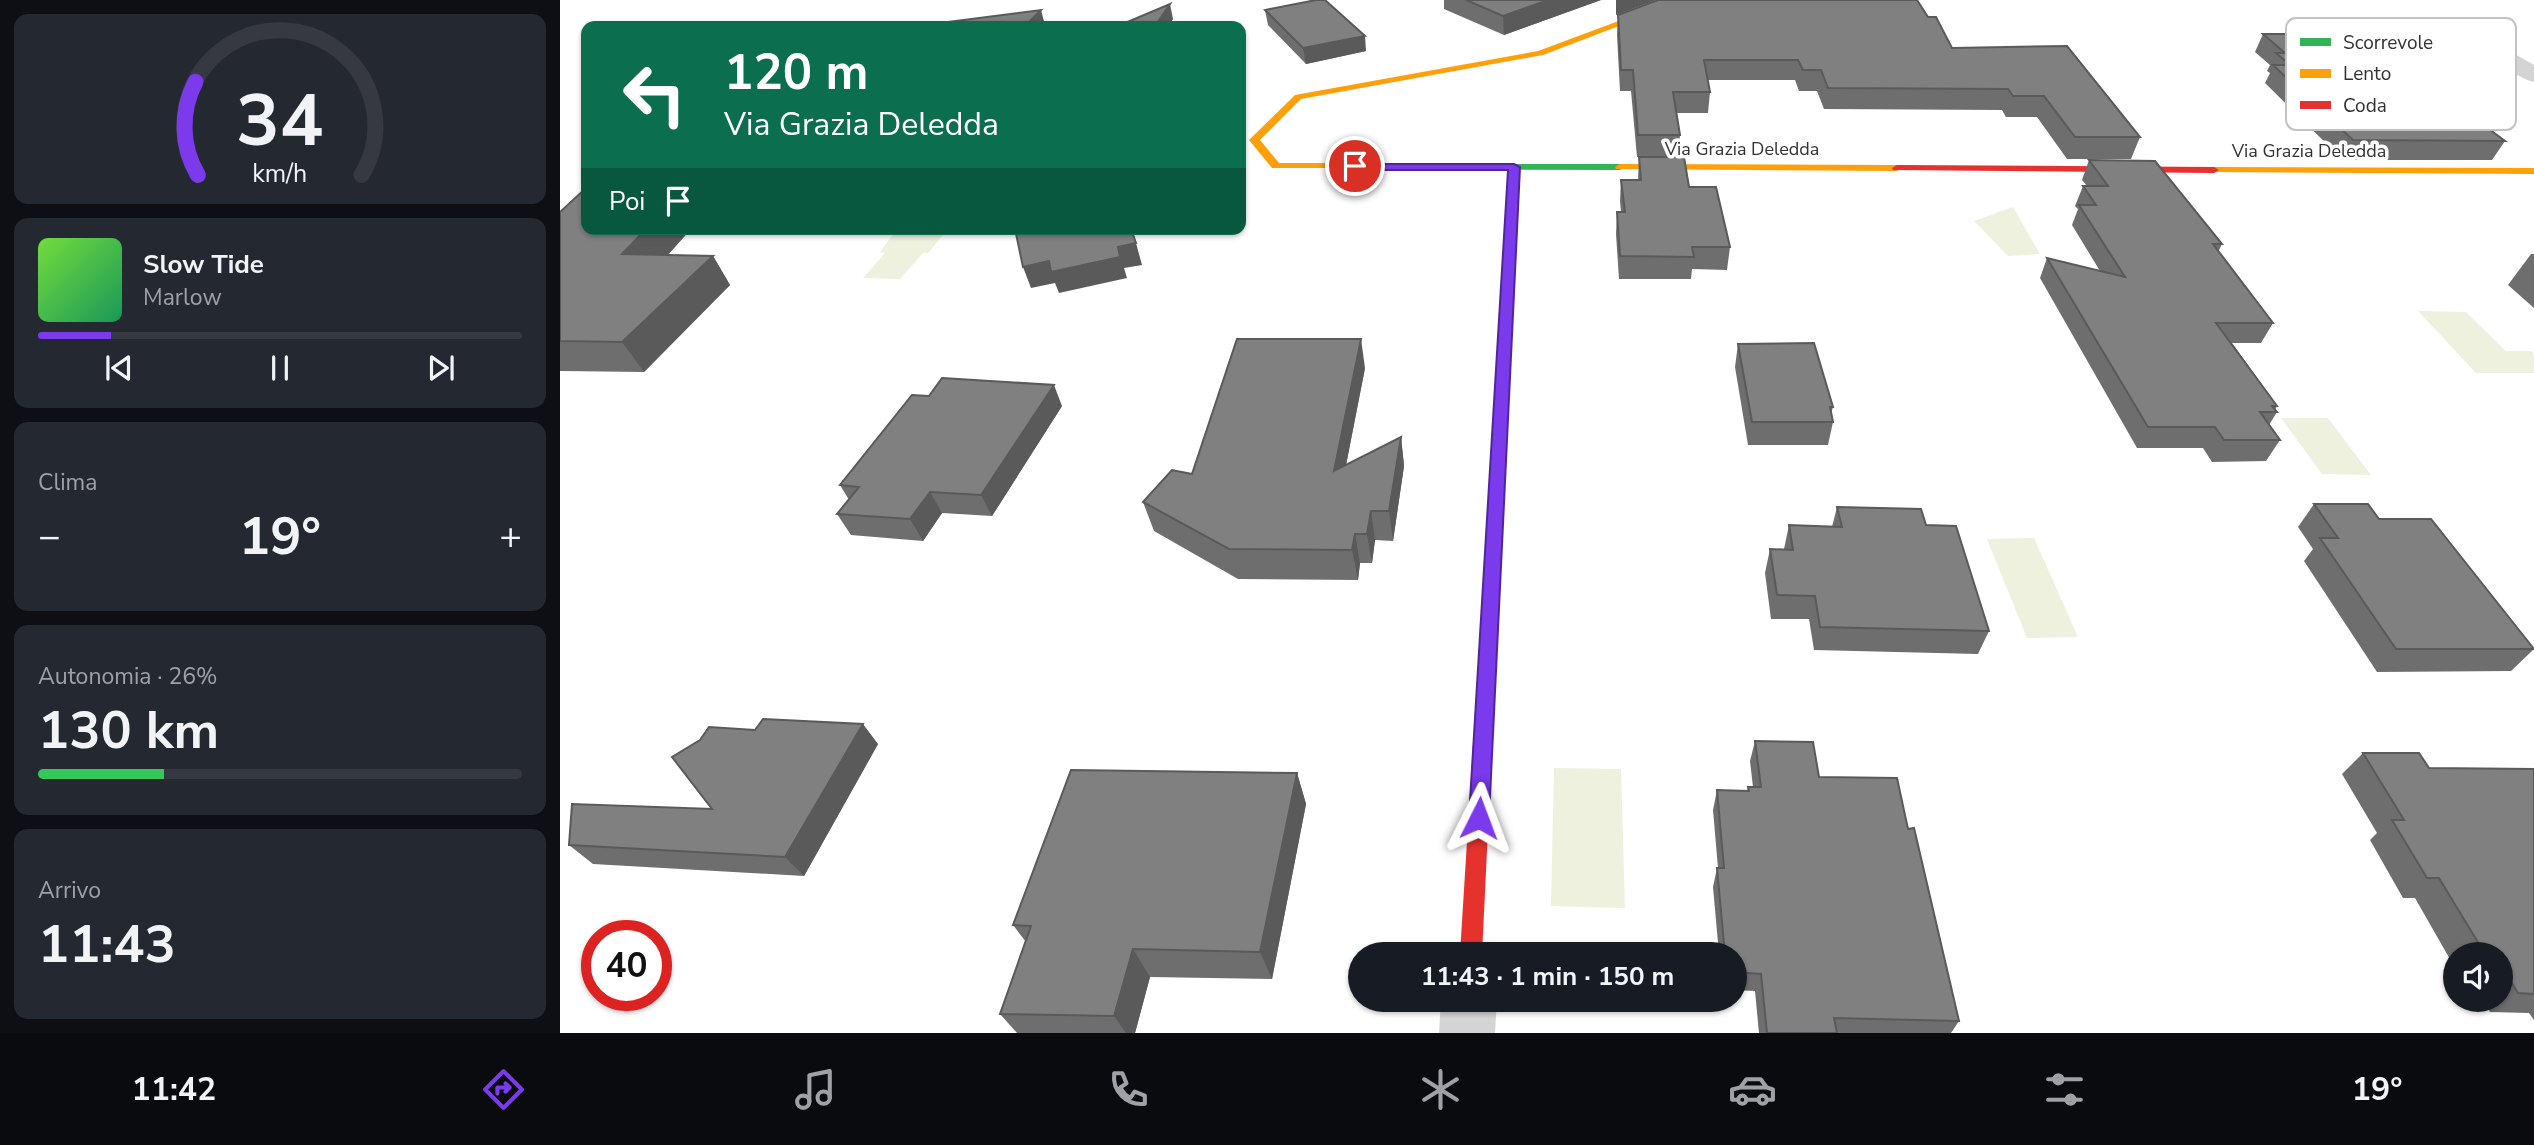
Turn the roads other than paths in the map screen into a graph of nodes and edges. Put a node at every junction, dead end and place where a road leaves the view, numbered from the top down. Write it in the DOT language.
graph roads {
  1 [pos="1683,0"];
  2 [pos="2516,63"];
  3 [pos="2534,75"];
  4 [pos="1514,167"];
  5 [pos="2534,171"];
  6 [pos="1472,942"];
  7 [pos="1468,1012"];
  8 [pos="1467,1033"];
  1 -- 4 [label="street, Via Grazia Deledda"];
  2 -- 3 [label="street"];
  4 -- 5 [label="street, Via Grazia Deledda"];
  4 -- 6 [label="street"];
  7 -- 8 [label="street"];
}
